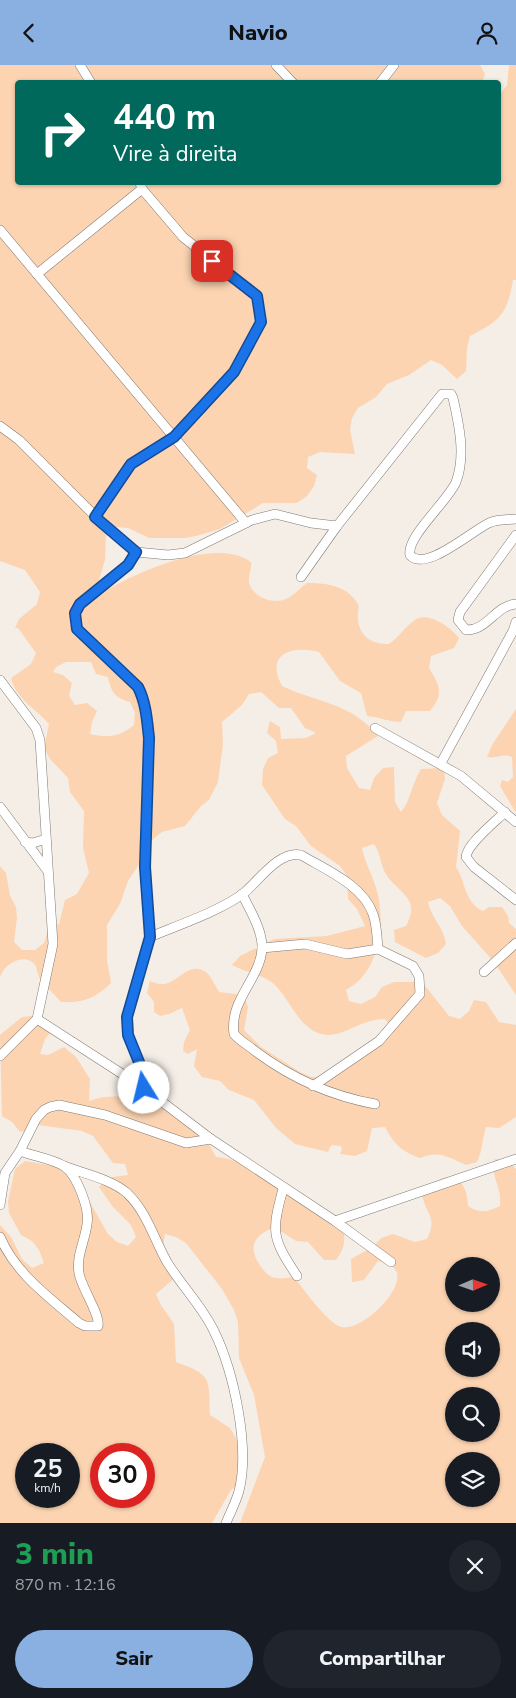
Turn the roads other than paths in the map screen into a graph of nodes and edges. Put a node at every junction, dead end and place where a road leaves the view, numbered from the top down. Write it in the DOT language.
graph roads {
  1 [pos="80,65"];
  2 [pos="276,65"];
  3 [pos="394,65"];
  4 [pos="89,80"];
  5 [pos="290,80"];
  6 [pos="382,80"];
  7 [pos="141,186"];
  8 [pos="0,230"];
  9 [pos="37,274"];
  10 [pos="0,426"];
  11 [pos="174,437"];
  12 [pos="95,517"];
  13 [pos="516,519"];
  14 [pos="246,523"];
  15 [pos="338,526"];
  16 [pos="516,535"];
  17 [pos="136,552"];
  18 [pos="302,577"];
  19 [pos="516,604"];
  20 [pos="516,622"];
  21 [pos="0,680"];
  22 [pos="375,728"];
  23 [pos="441,763"];
  24 [pos="0,807"];
  25 [pos="505,812"];
  26 [pos="516,822"];
  27 [pos="46,839"];
  28 [pos="25,842"];
  29 [pos="47,870"];
  30 [pos="242,894"];
  31 [pos="516,900"];
  32 [pos="150,937"];
  33 [pos="516,943"];
  34 [pos="262,948"];
  35 [pos="378,949"];
  36 [pos="484,971"];
  37 [pos="37,1019"];
  38 [pos="0,1057"];
  39 [pos="313,1085"];
  40 [pos="144,1088"];
  41 [pos="375,1105"];
  42 [pos="211,1139"];
  43 [pos="20,1151"];
  44 [pos="516,1159"];
  45 [pos="64,1166"];
  46 [pos="283,1189"];
  47 [pos="0,1205"];
  48 [pos="334,1221"];
  49 [pos="0,1237"];
  50 [pos="391,1262"];
  51 [pos="297,1276"];
  52 [pos="226,1523"];
  1 -- 4 [label="street"];
  2 -- 5 [label="street"];
  3 -- 6 [label="street"];
  7 -- 9 [label="street"];
  7 -- 11 [label="street"];
  8 -- 9 [label="street"];
  9 -- 11 [label="street"];
  10 -- 12 [label="street"];
  11 -- 12 [label="street"];
  11 -- 14 [label="street"];
  12 -- 17 [label="street"];
  13 -- 15 [label="street"];
  14 -- 15 [label="street"];
  14 -- 17 [label="street"];
  15 -- 18 [label="street"];
  16 -- 19 [label="street"];
  17 -- 32 [label="street"];
  20 -- 23 [label="street"];
  21 -- 27 [label="street"];
  22 -- 23 [label="street"];
  23 -- 25 [label="street"];
  24 -- 28 [label="street"];
  25 -- 26 [label="street"];
  25 -- 31 [label="street"];
  27 -- 28 [label="street"];
  27 -- 29 [label="street"];
  28 -- 29 [label="street"];
  29 -- 37 [label="street"];
  30 -- 32 [label="street"];
  30 -- 34 [label="street"];
  30 -- 35 [label="street"];
  32 -- 40 [label="street"];
  33 -- 36 [label="street"];
  34 -- 35 [label="street"];
  34 -- 39 [label="street"];
  35 -- 39 [label="street"];
  37 -- 38 [label="street"];
  37 -- 40 [label="street"];
  39 -- 41 [label="street"];
  40 -- 42 [label="street"];
  42 -- 43 [label="street"];
  42 -- 46 [label="street"];
  43 -- 45 [label="street"];
  43 -- 47 [label="street"];
  44 -- 48 [label="street"];
  45 -- 49 [label="street"];
  45 -- 52 [label="street"];
  46 -- 48 [label="street"];
  46 -- 51 [label="street"];
  48 -- 50 [label="street"];
}
